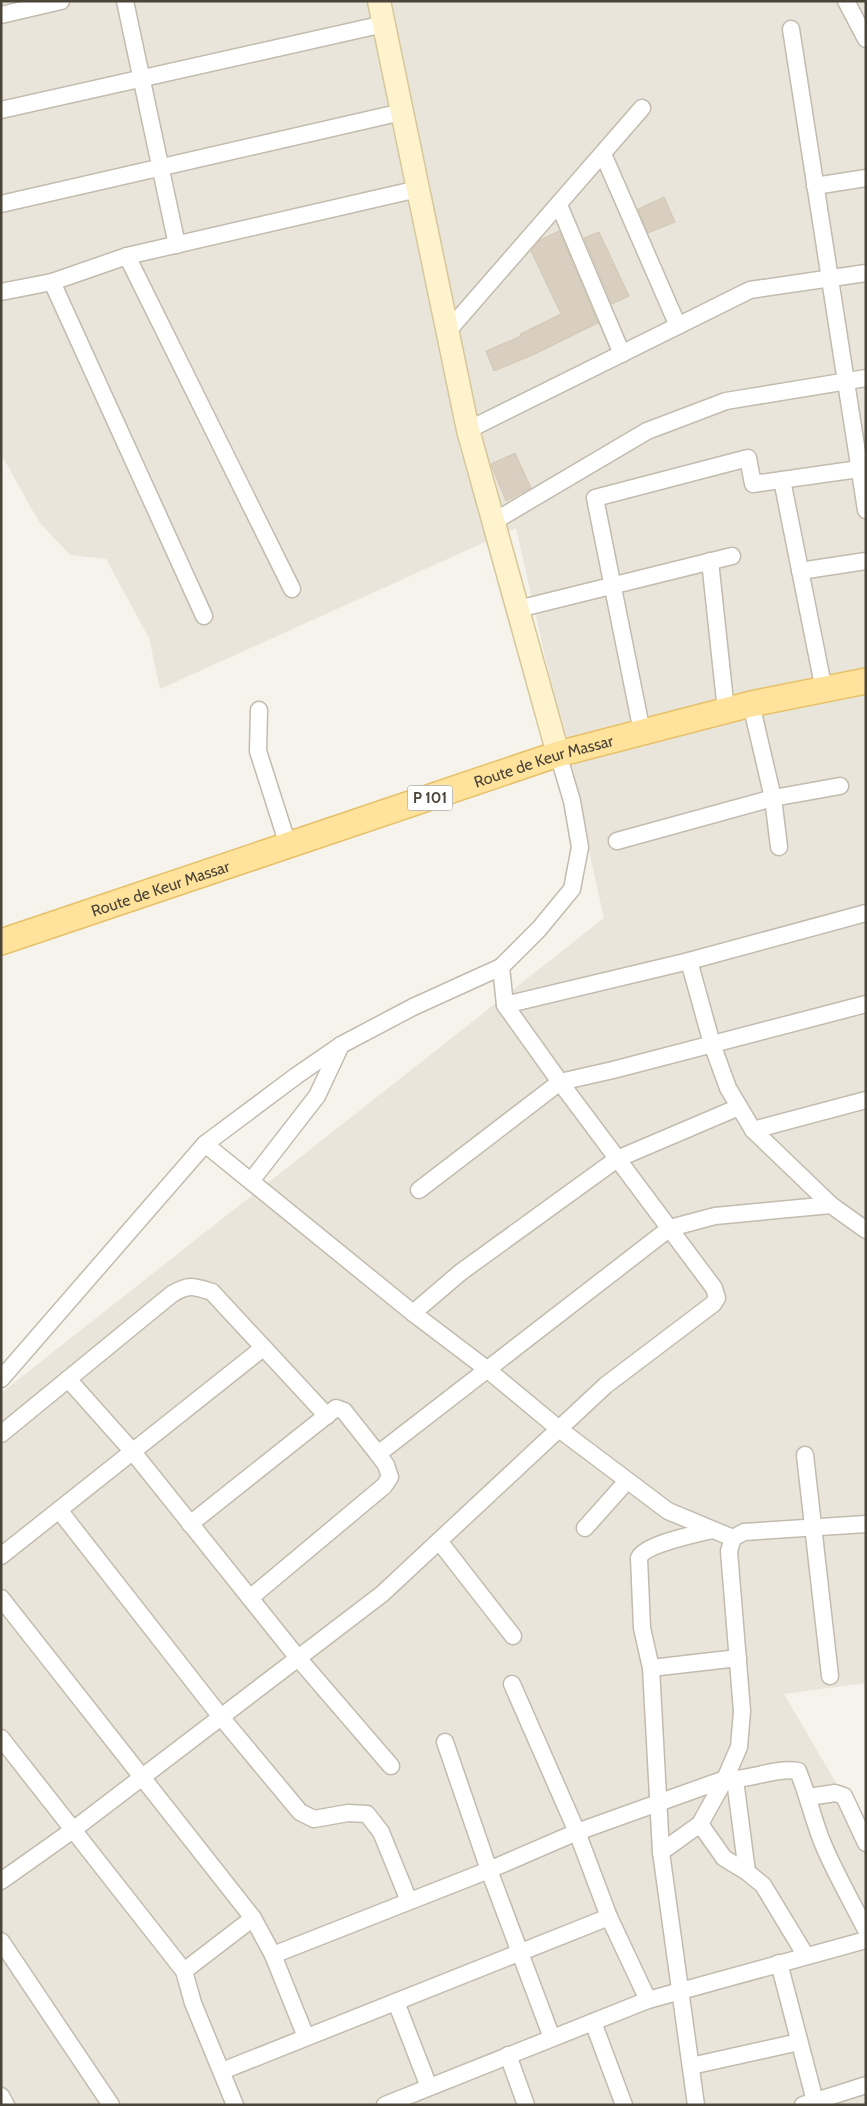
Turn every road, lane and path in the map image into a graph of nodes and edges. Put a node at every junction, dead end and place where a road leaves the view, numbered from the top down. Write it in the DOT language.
graph roads {
  1 [pos="61,1"];
  2 [pos="125,1"];
  3 [pos="379,1"];
  4 [pos="854,5"];
  5 [pos="1,15"];
  6 [pos="384,24"];
  7 [pos="791,28"];
  8 [pos="866,38"];
  9 [pos="141,78"];
  10 [pos="642,108"];
  11 [pos="1,110"];
  12 [pos="402,112"];
  13 [pos="603,154"];
  14 [pos="160,167"];
  15 [pos="866,178"];
  16 [pos="815,186"];
  17 [pos="418,189"];
  18 [pos="1,204"];
  19 [pos="559,205"];
  20 [pos="177,245"];
  21 [pos="127,256"];
  22 [pos="866,273"];
  23 [pos="830,278"];
  24 [pos="52,282"];
  25 [pos="1,292"];
  26 [pos="678,326"];
  27 [pos="448,332"];
  28 [pos="622,354"];
  29 [pos="866,378"];
  30 [pos="846,382"];
  31 [pos="468,430"];
  32 [pos="863,468"];
  33 [pos="782,480"];
  34 [pos="866,510"];
  35 [pos="493,522"];
  36 [pos="732,556"];
  37 [pos="710,561"];
  38 [pos="866,561"];
  39 [pos="800,571"];
  40 [pos="612,585"];
  41 [pos="292,589"];
  42 [pos="518,609"];
  43 [pos="204,616"];
  44 [pos="866,681"];
  45 [pos="824,690"];
  46 [pos="751,704"];
  47 [pos="259,710"];
  48 [pos="726,711"];
  49 [pos="642,732"];
  50 [pos="558,754"];
  51 [pos="840,786"];
  52 [pos="773,798"];
  53 [pos="617,840"];
  54 [pos="288,846"];
  55 [pos="779,847"];
  56 [pos="866,913"];
  57 [pos="1,942"];
  58 [pos="689,961"];
  59 [pos="501,967"];
  60 [pos="866,1004"];
  61 [pos="505,1005"];
  62 [pos="712,1044"];
  63 [pos="341,1045"];
  64 [pos="560,1082"];
  65 [pos="866,1100"];
  66 [pos="739,1107"];
  67 [pos="753,1130"];
  68 [pos="205,1144"];
  69 [pos="617,1159"];
  70 [pos="251,1181"];
  71 [pos="419,1190"];
  72 [pos="831,1205"];
  73 [pos="670,1228"];
  74 [pos="866,1230"];
  75 [pos="413,1313"];
  76 [pos="263,1348"];
  77 [pos="488,1370"];
  78 [pos="1,1379"];
  79 [pos="68,1379"];
  80 [pos="327,1416"];
  81 [pos="559,1429"];
  82 [pos="1,1434"];
  83 [pos="133,1452"];
  84 [pos="378,1454"];
  85 [pos="805,1455"];
  86 [pos="627,1481"];
  87 [pos="59,1510"];
  88 [pos="190,1524"];
  89 [pos="866,1524"];
  90 [pos="812,1527"];
  91 [pos="585,1528"];
  92 [pos="712,1530"];
  93 [pos="733,1538"];
  94 [pos="439,1541"];
  95 [pos="1,1556"];
  96 [pos="1,1598"];
  97 [pos="250,1598"];
  98 [pos="514,1636"];
  99 [pos="298,1658"];
  100 [pos="738,1658"];
  101 [pos="651,1668"];
  102 [pos="830,1676"];
  103 [pos="512,1684"];
  104 [pos="221,1717"];
  105 [pos="1,1738"];
  106 [pos="445,1742"];
  107 [pos="391,1766"];
  108 [pos="143,1777"];
  109 [pos="730,1779"];
  110 [pos="809,1797"];
  111 [pos="658,1802"];
  112 [pos="700,1824"];
  113 [pos="73,1830"];
  114 [pos="577,1832"];
  115 [pos="866,1843"];
  116 [pos="661,1852"];
  117 [pos="489,1870"];
  118 [pos="748,1872"];
  119 [pos="1,1881"];
  120 [pos="409,1901"];
  121 [pos="609,1917"];
  122 [pos="253,1918"];
  123 [pos="866,1930"];
  124 [pos="866,1940"];
  125 [pos="1,1941"];
  126 [pos="521,1953"];
  127 [pos="273,1955"];
  128 [pos="806,1956"];
  129 [pos="779,1963"];
  130 [pos="184,1971"];
  131 [pos="680,1991"];
  132 [pos="648,2000"];
  133 [pos="396,2002"];
  134 [pos="593,2022"];
  135 [pos="306,2038"];
  136 [pos="552,2038"];
  137 [pos="800,2042"];
  138 [pos="508,2056"];
  139 [pos="691,2066"];
  140 [pos="222,2071"];
  141 [pos="866,2085"];
  142 [pos="427,2094"];
  143 [pos="1,2096"];
  144 [pos="809,2103"];
  145 [pos="6,2105"];
  146 [pos="111,2105"];
  147 [pos="236,2105"];
  148 [pos="385,2105"];
  149 [pos="526,2105"];
  150 [pos="624,2105"];
  151 [pos="696,2105"];
  1 -- 5 [label="street"];
  2 -- 9 [label="street"];
  3 -- 6 [label="street"];
  4 -- 8 [label="street"];
  6 -- 9 [label="street"];
  6 -- 12 [label="street"];
  7 -- 16 [label="street"];
  9 -- 11 [label="street"];
  9 -- 14 [label="street"];
  10 -- 13 [label="street"];
  12 -- 14 [label="street"];
  12 -- 17 [label="street"];
  13 -- 19 [label="street"];
  13 -- 26 [label="street"];
  14 -- 18 [label="street"];
  14 -- 20 [label="street"];
  15 -- 16 [label="street"];
  16 -- 23 [label="street"];
  17 -- 20 [label="street"];
  17 -- 27 [label="street"];
  19 -- 27 [label="street"];
  19 -- 28 [label="street"];
  20 -- 21 [label="street"];
  21 -- 24 [label="street"];
  21 -- 41 [label="street"];
  22 -- 23 [label="street"];
  23 -- 26 [label="street"];
  23 -- 30 [label="street"];
  24 -- 25 [label="street"];
  24 -- 43 [label="street"];
  26 -- 28 [label="street"];
  27 -- 31 [label="street"];
  28 -- 31 [label="street"];
  29 -- 30 [label="street"];
  30 -- 32 [label="street"];
  30 -- 35 [label="street"];
  31 -- 35 [label="street"];
  32 -- 33 [label="street"];
  32 -- 34 [label="street"];
  33 -- 39 [label="street"];
  33 -- 40 [label="street"];
  35 -- 42 [label="street"];
  36 -- 37 [label="street"];
  37 -- 40 [label="street"];
  37 -- 48 [label="street"];
  38 -- 39 [label="street"];
  39 -- 45 [label="street"];
  40 -- 42 [label="street"];
  40 -- 49 [label="street"];
  42 -- 50 [label="street"];
  44 -- 45 [label="main road, Route de Keur Massar / P 101"];
  45 -- 46 [label="main road, Route de Keur Massar / P 101"];
  46 -- 48 [label="main road, Route de Keur Massar / P 101"];
  46 -- 52 [label="street"];
  47 -- 54 [label="street"];
  48 -- 49 [label="main road, Route de Keur Massar / P 101"];
  49 -- 50 [label="main road, Route de Keur Massar / P 101"];
  50 -- 54 [label="main road, Route de Keur Massar / P 101"];
  50 -- 59 [label="street"];
  51 -- 52 [label="street"];
  52 -- 53 [label="street"];
  52 -- 55 [label="street"];
  54 -- 57 [label="main road, Route de Keur Massar / P 101"];
  56 -- 58 [label="street"];
  58 -- 61 [label="street"];
  58 -- 62 [label="street"];
  59 -- 61 [label="street"];
  59 -- 63 [label="street"];
  60 -- 62 [label="street"];
  61 -- 64 [label="street"];
  62 -- 64 [label="street"];
  62 -- 66 [label="street"];
  63 -- 68 [label="street"];
  63 -- 70 [label="street"];
  64 -- 69 [label="street"];
  64 -- 71 [label="street"];
  65 -- 67 [label="street"];
  66 -- 67 [label="street"];
  66 -- 69 [label="street"];
  67 -- 72 [label="street"];
  68 -- 70 [label="street"];
  68 -- 78 [label="street"];
  69 -- 73 [label="street"];
  69 -- 75 [label="street"];
  70 -- 75 [label="street"];
  72 -- 73 [label="street"];
  72 -- 74 [label="street"];
  73 -- 77 [label="street"];
  73 -- 81 [label="street"];
  75 -- 77 [label="street"];
  76 -- 79 [label="street"];
  76 -- 80 [label="street"];
  76 -- 83 [label="street"];
  77 -- 81 [label="street"];
  77 -- 84 [label="street"];
  79 -- 82 [label="street"];
  79 -- 83 [label="street"];
  80 -- 84 [label="street"];
  80 -- 88 [label="street"];
  81 -- 86 [label="street"];
  81 -- 94 [label="street"];
  83 -- 87 [label="street"];
  83 -- 88 [label="street"];
  84 -- 97 [label="street"];
  85 -- 90 [label="street"];
  86 -- 91 [label="street"];
  86 -- 92 [label="street"];
  87 -- 95 [label="street"];
  87 -- 104 [label="street"];
  88 -- 97 [label="street"];
  89 -- 90 [label="street"];
  90 -- 93 [label="street"];
  90 -- 102 [label="street"];
  92 -- 93 [label="street"];
  92 -- 101 [label="street"];
  93 -- 100 [label="street"];
  94 -- 98 [label="street"];
  94 -- 99 [label="street"];
  96 -- 108 [label="street"];
  97 -- 99 [label="street"];
  99 -- 104 [label="street"];
  99 -- 107 [label="street"];
  100 -- 101 [label="street"];
  100 -- 109 [label="street"];
  101 -- 111 [label="street"];
  103 -- 114 [label="street"];
  104 -- 108 [label="street"];
  104 -- 120 [label="street"];
  105 -- 113 [label="street"];
  106 -- 117 [label="street"];
  108 -- 113 [label="street"];
  108 -- 122 [label="street"];
  109 -- 110 [label="street"];
  109 -- 111 [label="street"];
  109 -- 112 [label="street"];
  109 -- 118 [label="street"];
  110 -- 115 [label="street"];
  110 -- 123 [label="street"];
  111 -- 114 [label="street"];
  111 -- 116 [label="street"];
  112 -- 116 [label="street"];
  112 -- 118 [label="street"];
  113 -- 119 [label="street"];
  113 -- 130 [label="street"];
  114 -- 117 [label="street"];
  114 -- 121 [label="street"];
  116 -- 131 [label="street"];
  117 -- 120 [label="street"];
  117 -- 126 [label="street"];
  118 -- 128 [label="street"];
  120 -- 127 [label="street"];
  121 -- 126 [label="street"];
  121 -- 132 [label="street"];
  122 -- 127 [label="street"];
  122 -- 130 [label="street"];
  124 -- 128 [label="street"];
  125 -- 146 [label="street"];
  126 -- 133 [label="street"];
  126 -- 136 [label="street"];
  127 -- 135 [label="street"];
  128 -- 129 [label="street"];
  129 -- 131 [label="street"];
  129 -- 137 [label="street"];
  130 -- 140 [label="street"];
  131 -- 132 [label="street"];
  131 -- 139 [label="street"];
  132 -- 134 [label="street"];
  133 -- 135 [label="street"];
  133 -- 142 [label="street"];
  134 -- 136 [label="street"];
  134 -- 150 [label="street"];
  135 -- 140 [label="street"];
  136 -- 138 [label="street"];
  137 -- 139 [label="street"];
  137 -- 144 [label="street"];
  138 -- 142 [label="street"];
  138 -- 149 [label="street"];
  139 -- 151 [label="street"];
  140 -- 147 [label="street"];
  141 -- 144 [label="street"];
  142 -- 148 [label="street"];
  143 -- 145 [label="street"];
}
